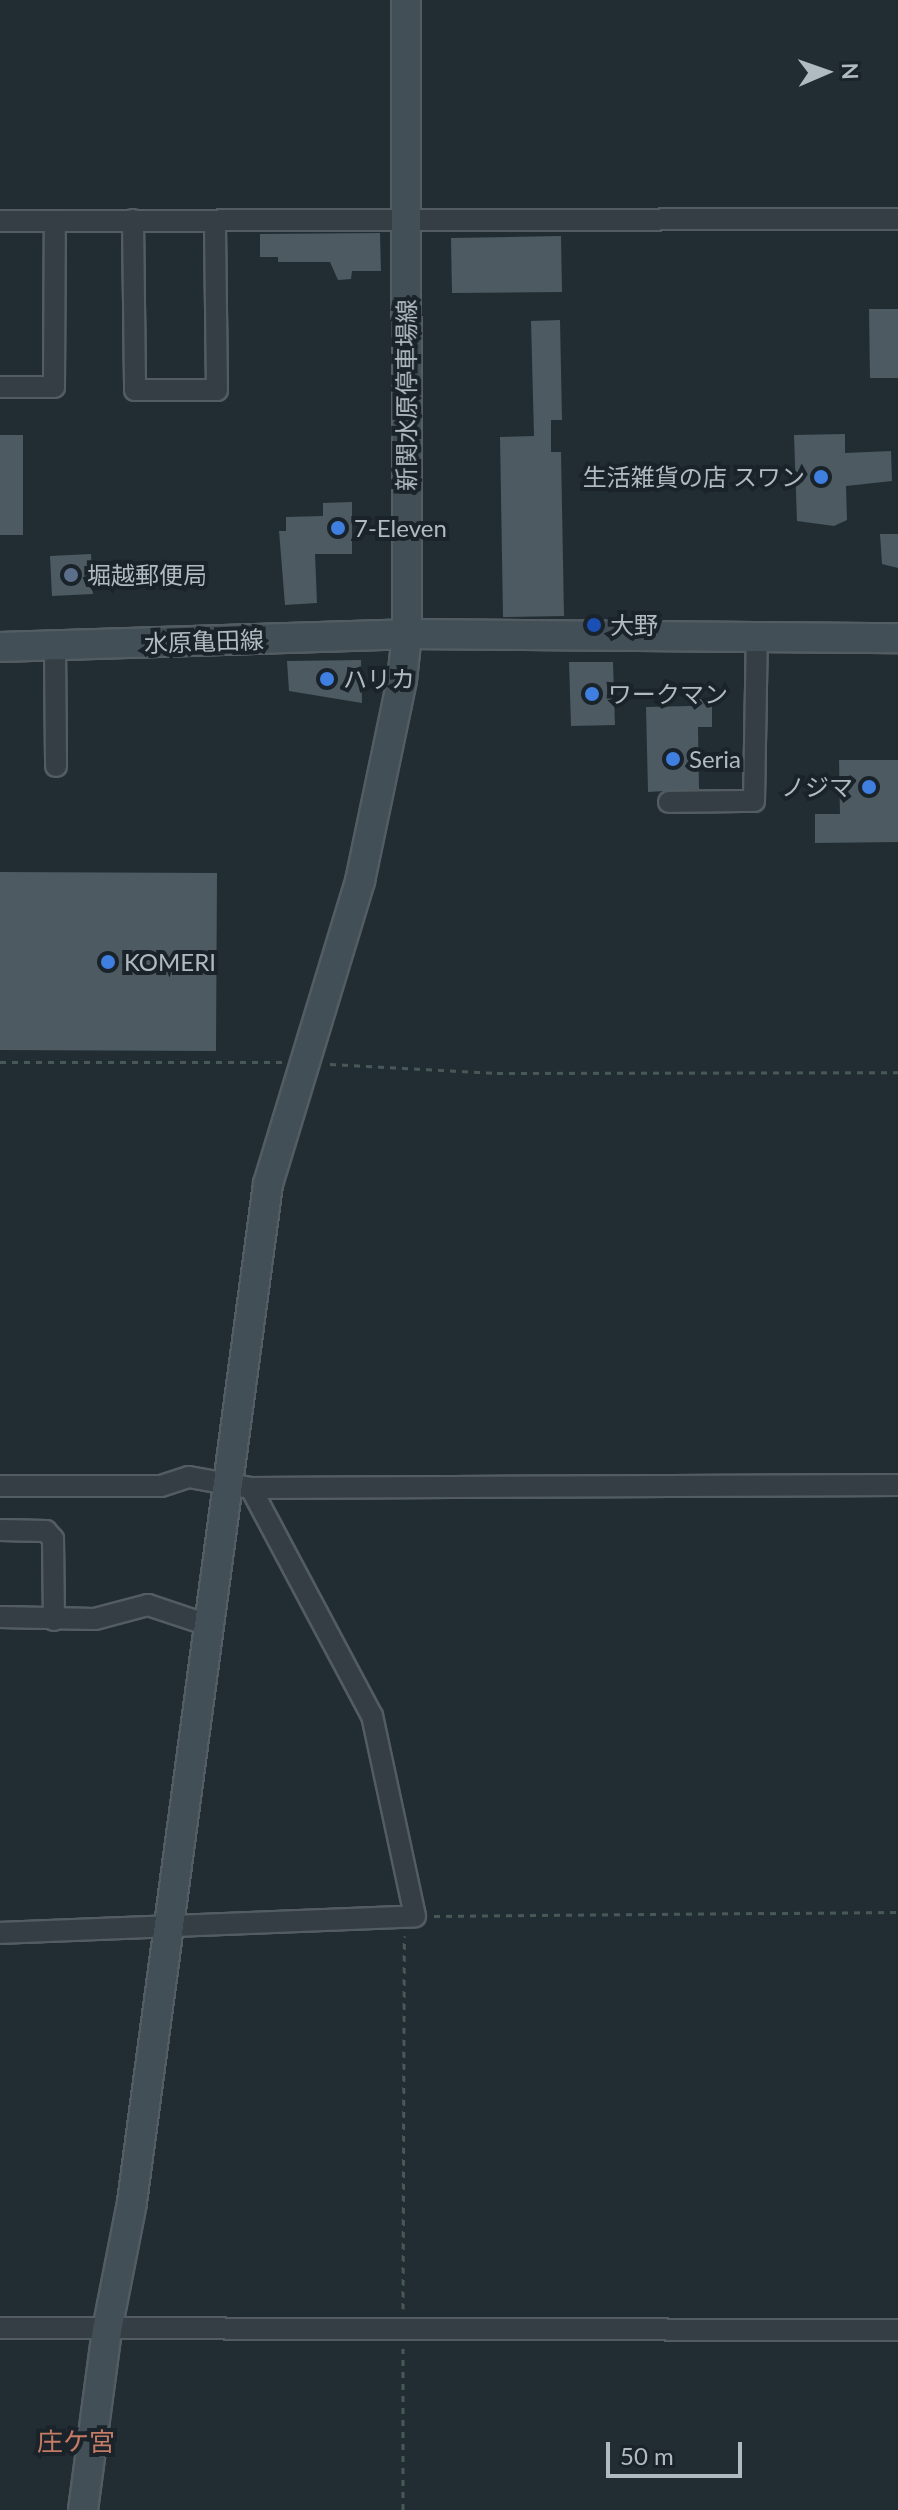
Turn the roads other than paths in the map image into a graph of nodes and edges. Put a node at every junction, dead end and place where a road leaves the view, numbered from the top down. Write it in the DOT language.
graph roads {
  1 [pos="406,0"];
  2 [pos="406,218"];
  3 [pos="898,219"];
  4 [pos="133,220"];
  5 [pos="0,221"];
  6 [pos="215,221"];
  7 [pos="55,222"];
  8 [pos="0,387"];
  9 [pos="407,634"];
  10 [pos="757,637"];
  11 [pos="898,638"];
  12 [pos="55,646"];
  13 [pos="0,647"];
  14 [pos="56,766"];
  15 [pos="669,802"];
  16 [pos="239,1485"];
  17 [pos="898,1485"];
  18 [pos="0,1486"];
  19 [pos="0,1530"];
  20 [pos="0,1617"];
  21 [pos="54,1620"];
  22 [pos="208,1625"];
  23 [pos="167,1927"];
  24 [pos="0,1933"];
  25 [pos="0,2328"];
  26 [pos="107,2330"];
  27 [pos="898,2330"];
  28 [pos="83,2510"];
  1 -- 2 [label="street, 新関水原停車場線"];
  2 -- 3 [label="street"];
  2 -- 6 [label="street"];
  2 -- 9 [label="street, 新関水原停車場線"];
  4 -- 6 [label="street"];
  4 -- 6 [label="street"];
  4 -- 7 [label="street"];
  5 -- 7 [label="street"];
  7 -- 8 [label="street"];
  9 -- 10 [label="street"];
  9 -- 12 [label="street, 水原亀田線"];
  9 -- 16 [label="street, 新関水原停車場線"];
  10 -- 11 [label="street"];
  10 -- 15 [label="street"];
  12 -- 13 [label="street, 水原亀田線"];
  12 -- 14 [label="street"];
  16 -- 17 [label="street"];
  16 -- 18 [label="street"];
  16 -- 22 [label="street, 新関水原停車場線"];
  16 -- 23 [label="street"];
  19 -- 21 [label="street"];
  20 -- 21 [label="street"];
  21 -- 22 [label="street"];
  22 -- 23 [label="street, 新関水原停車場線"];
  23 -- 24 [label="street"];
  23 -- 26 [label="street, 新関水原停車場線"];
  25 -- 26 [label="street"];
  26 -- 27 [label="street"];
  26 -- 28 [label="street, 新関水原停車場線"];
}
